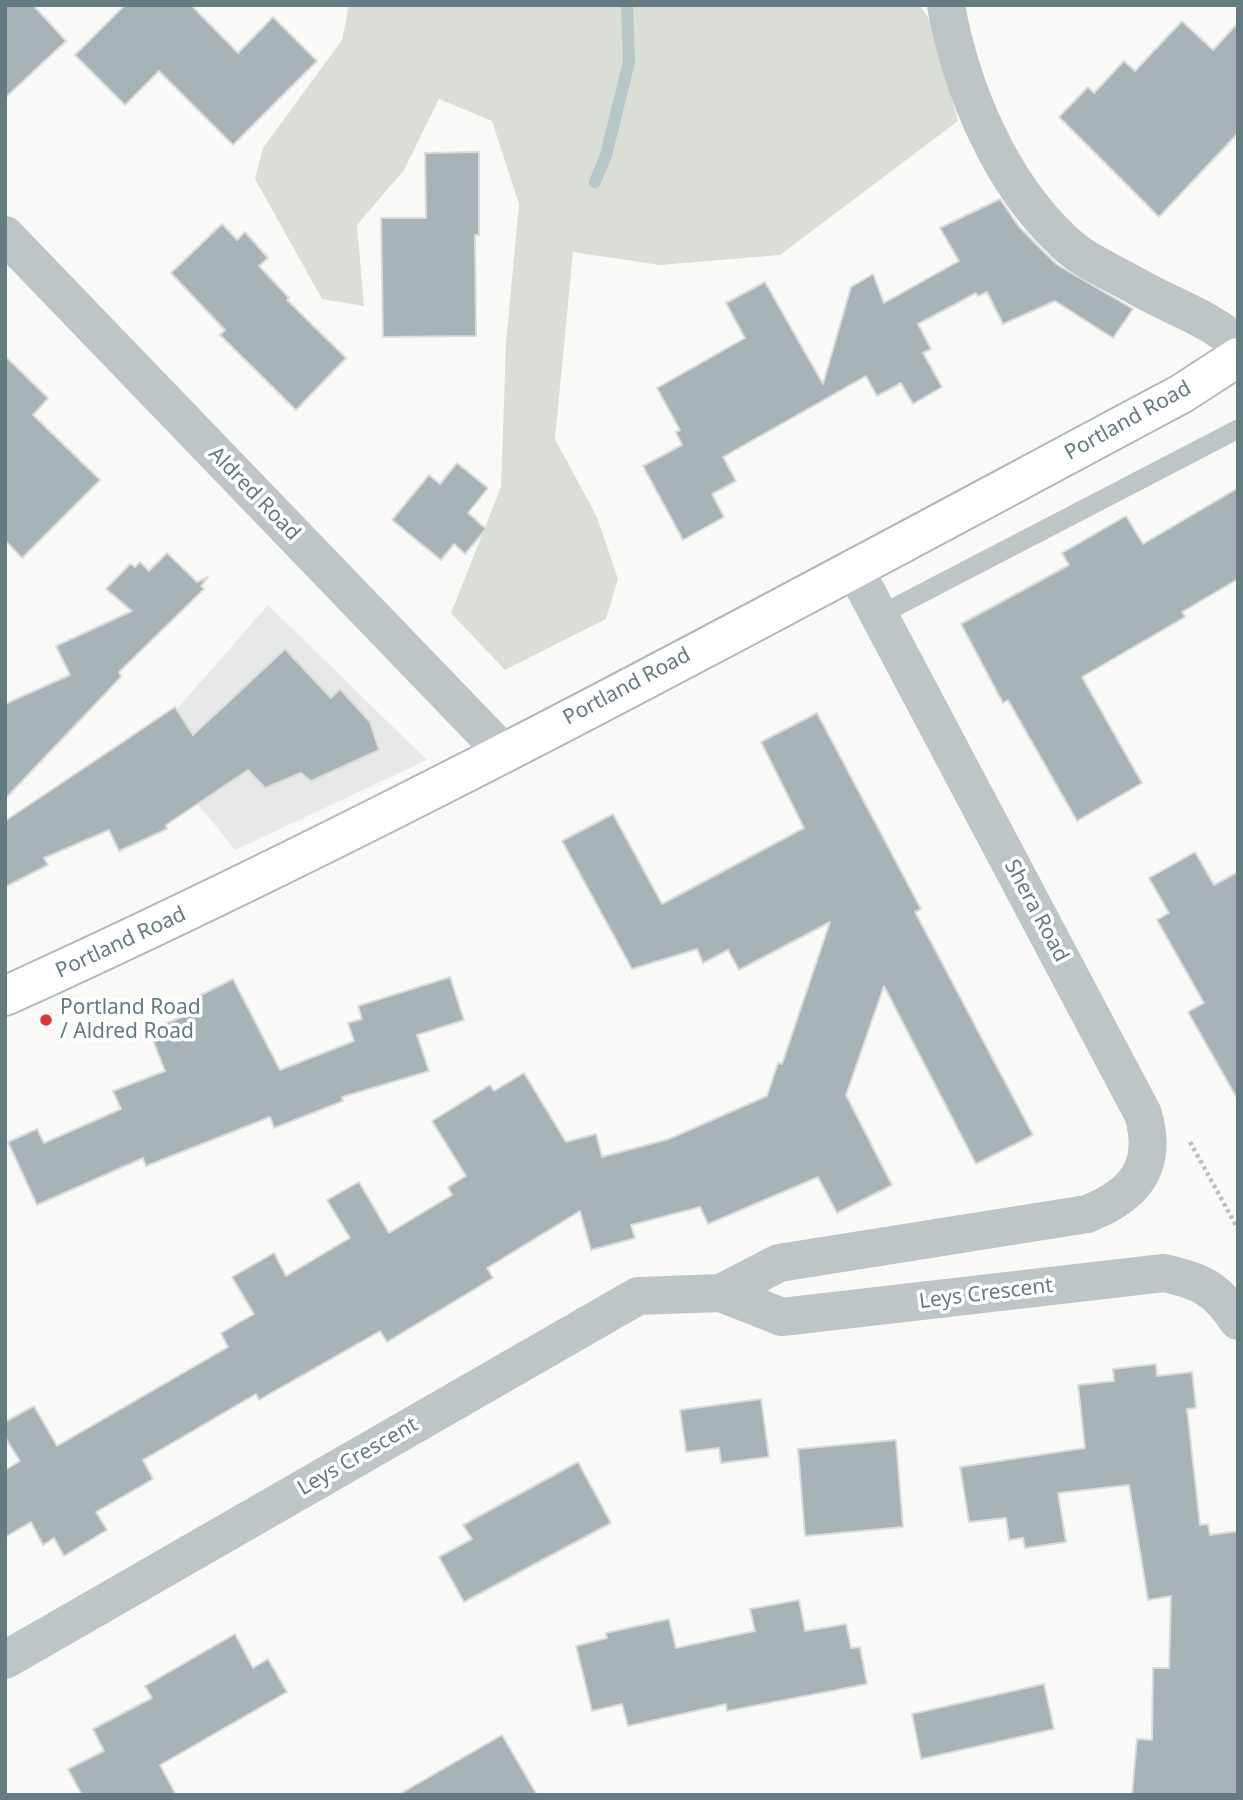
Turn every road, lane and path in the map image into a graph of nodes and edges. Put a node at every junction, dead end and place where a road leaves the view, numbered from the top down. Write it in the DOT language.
graph roads {
  1 [pos="946,5"];
  2 [pos="5,235"];
  3 [pos="1238,344"];
  4 [pos="1238,357"];
  5 [pos="1238,429"];
  6 [pos="854,568"];
  7 [pos="880,615"];
  8 [pos="503,752"];
  9 [pos="5,996"];
  10 [pos="1143,1114"];
  11 [pos="1238,1229"];
  12 [pos="721,1293"];
  13 [pos="1238,1321"];
  14 [pos="5,1660"];
  1 -- 3 [label="street"];
  2 -- 8 [label="street, Aldred Road"];
  4 -- 6 [label="street, Portland Road"];
  5 -- 7 [label="lane"];
  6 -- 7 [label="street, Shera Road"];
  6 -- 8 [label="street, Portland Road"];
  7 -- 10 [label="street, Shera Road"];
  8 -- 9 [label="street, Portland Road"];
  10 -- 11 [label="path"];
  10 -- 12 [label="street, Leys Crescent"];
  12 -- 13 [label="street, Leys Crescent"];
  12 -- 14 [label="street, Leys Crescent"];
}
